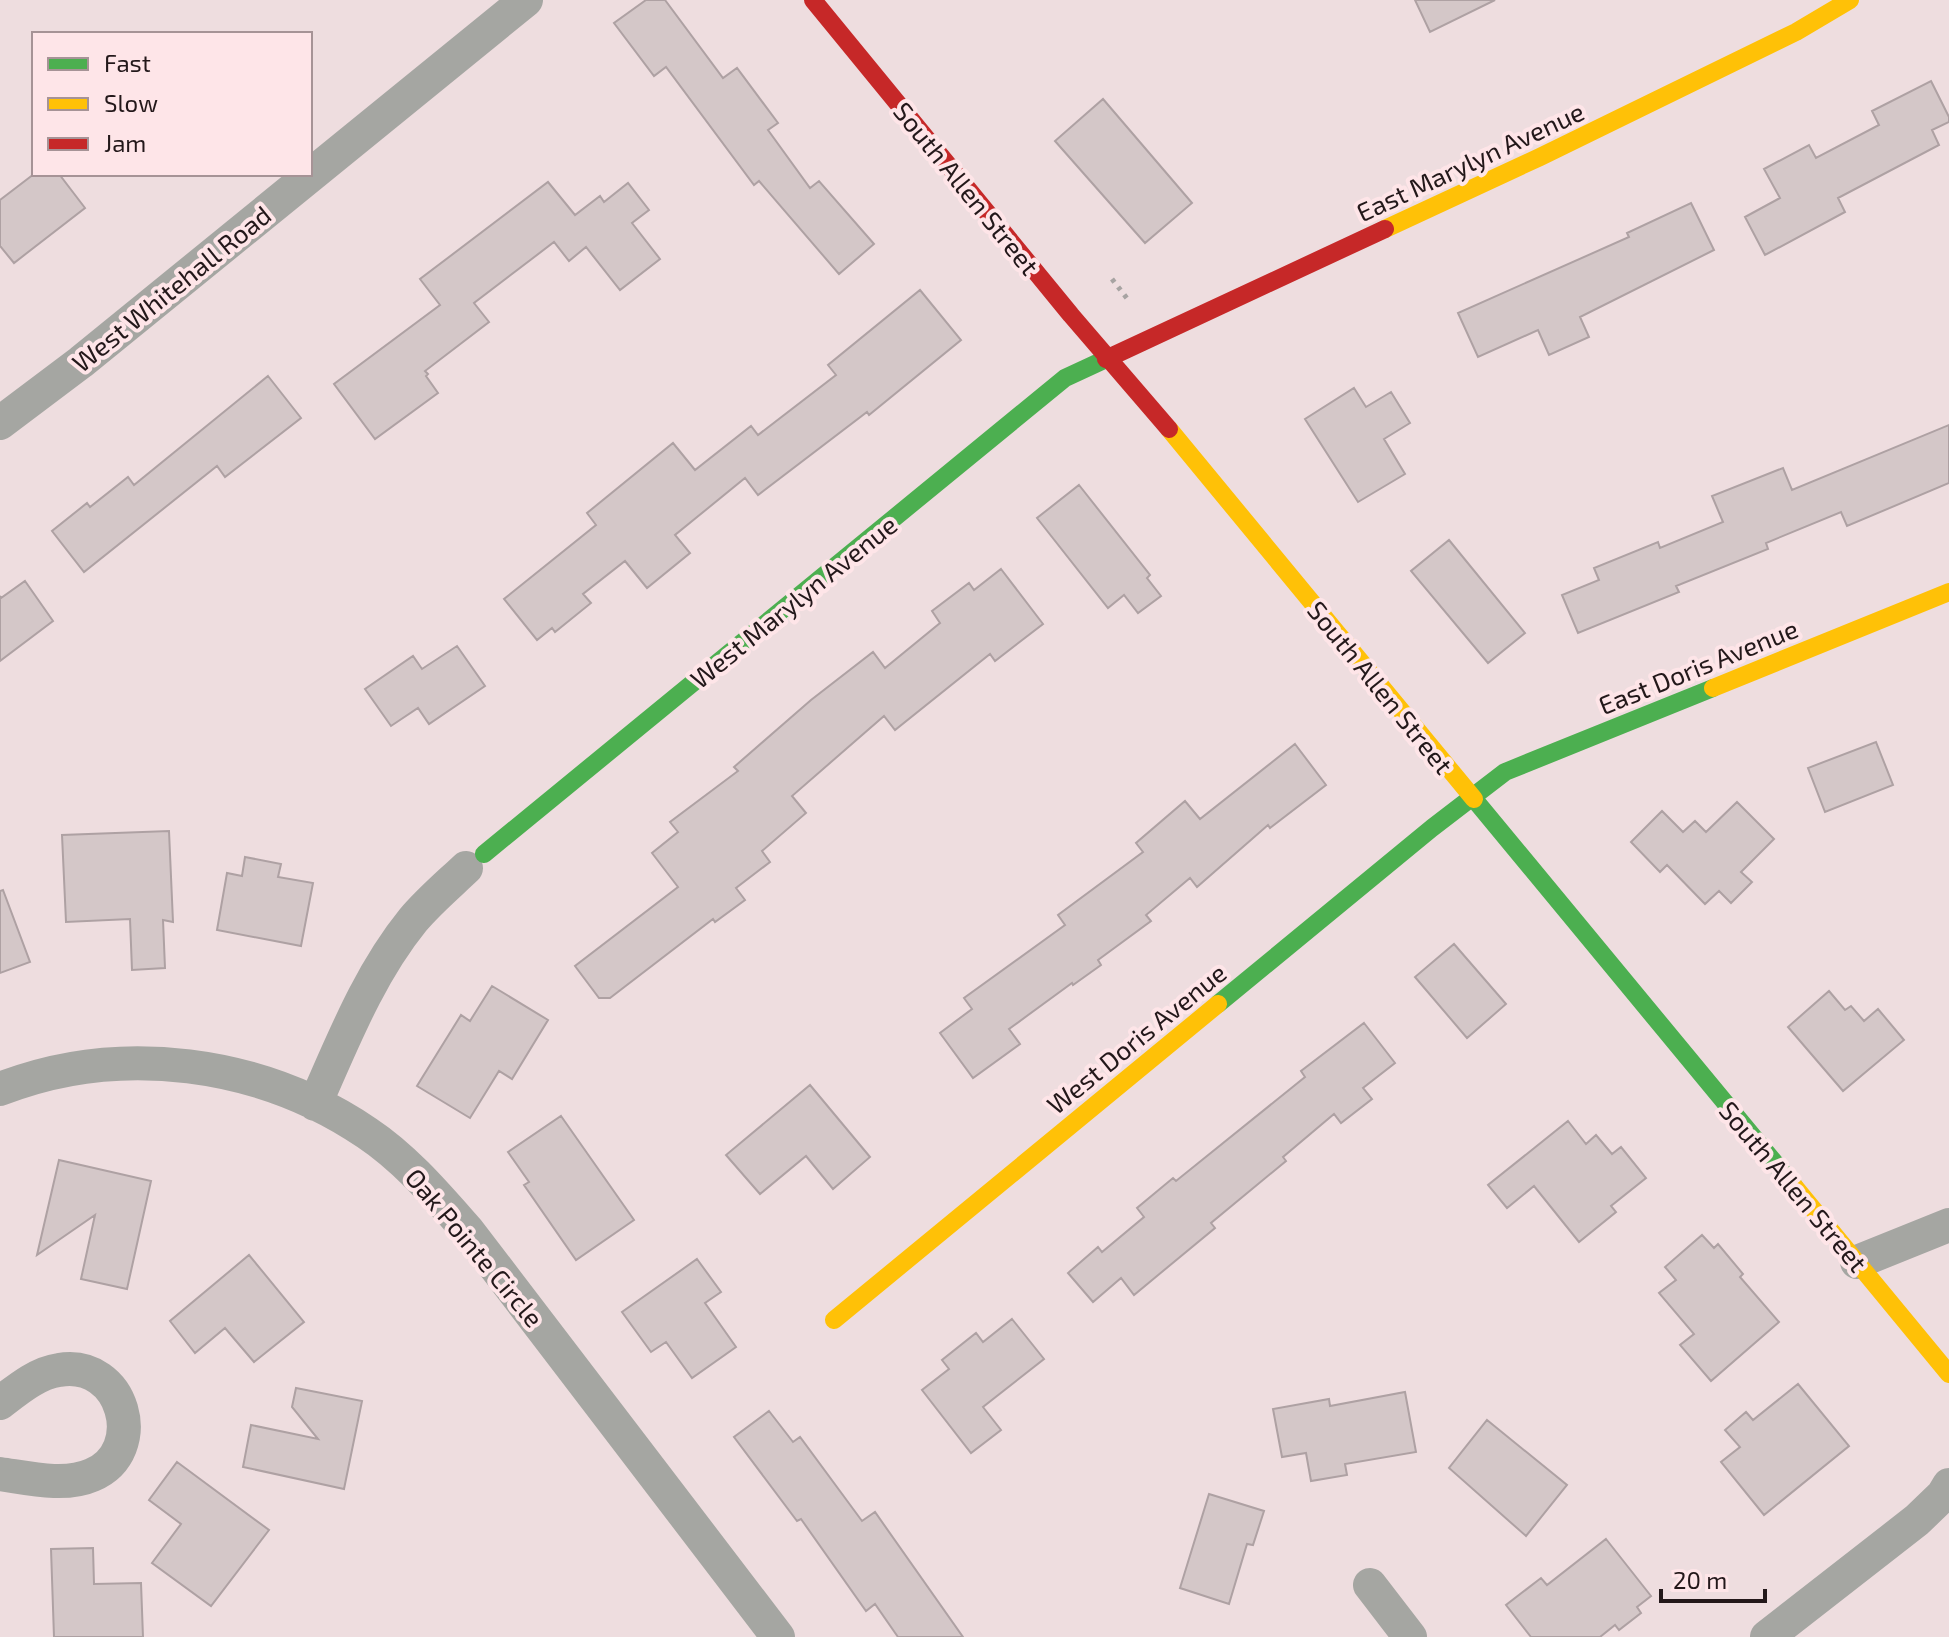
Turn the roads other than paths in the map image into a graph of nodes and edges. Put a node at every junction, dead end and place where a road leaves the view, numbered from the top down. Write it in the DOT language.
graph roads {
  1 [pos="526,0"];
  2 [pos="813,0"];
  3 [pos="1850,0"];
  4 [pos="312,174"];
  5 [pos="310,176"];
  6 [pos="1108,360"];
  7 [pos="0,423"];
  8 [pos="1949,592"];
  9 [pos="1471,796"];
  10 [pos="475,861"];
  11 [pos="0,1089"];
  12 [pos="315,1104"];
  13 [pos="1949,1225"];
  14 [pos="1857,1262"];
  15 [pos="834,1320"];
  16 [pos="1949,1374"];
  17 [pos="0,1403"];
  18 [pos="0,1474"];
  19 [pos="1949,1485"];
  20 [pos="1370,1585"];
  21 [pos="778,1637"];
  22 [pos="1410,1637"];
  23 [pos="1767,1637"];
  1 -- 4 [label="street, West Whitehall Road"];
  2 -- 6 [label="street, South Allen Street"];
  3 -- 6 [label="street, East Marylyn Avenue"];
  5 -- 7 [label="street, West Whitehall Road"];
  6 -- 9 [label="street, South Allen Street"];
  6 -- 10 [label="street, West Marylyn Avenue"];
  8 -- 9 [label="street, East Doris Avenue"];
  9 -- 14 [label="street, South Allen Street"];
  9 -- 15 [label="street, West Doris Avenue"];
  10 -- 12 [label="street, West Marylyn Avenue"];
  11 -- 12 [label="street, Oak Pointe Circle"];
  12 -- 21 [label="street, Oak Pointe Circle"];
  13 -- 14 [label="street"];
  14 -- 16 [label="street, South Allen Street"];
  17 -- 18 [label="street"];
  19 -- 23 [label="street"];
  20 -- 22 [label="street"];
}
